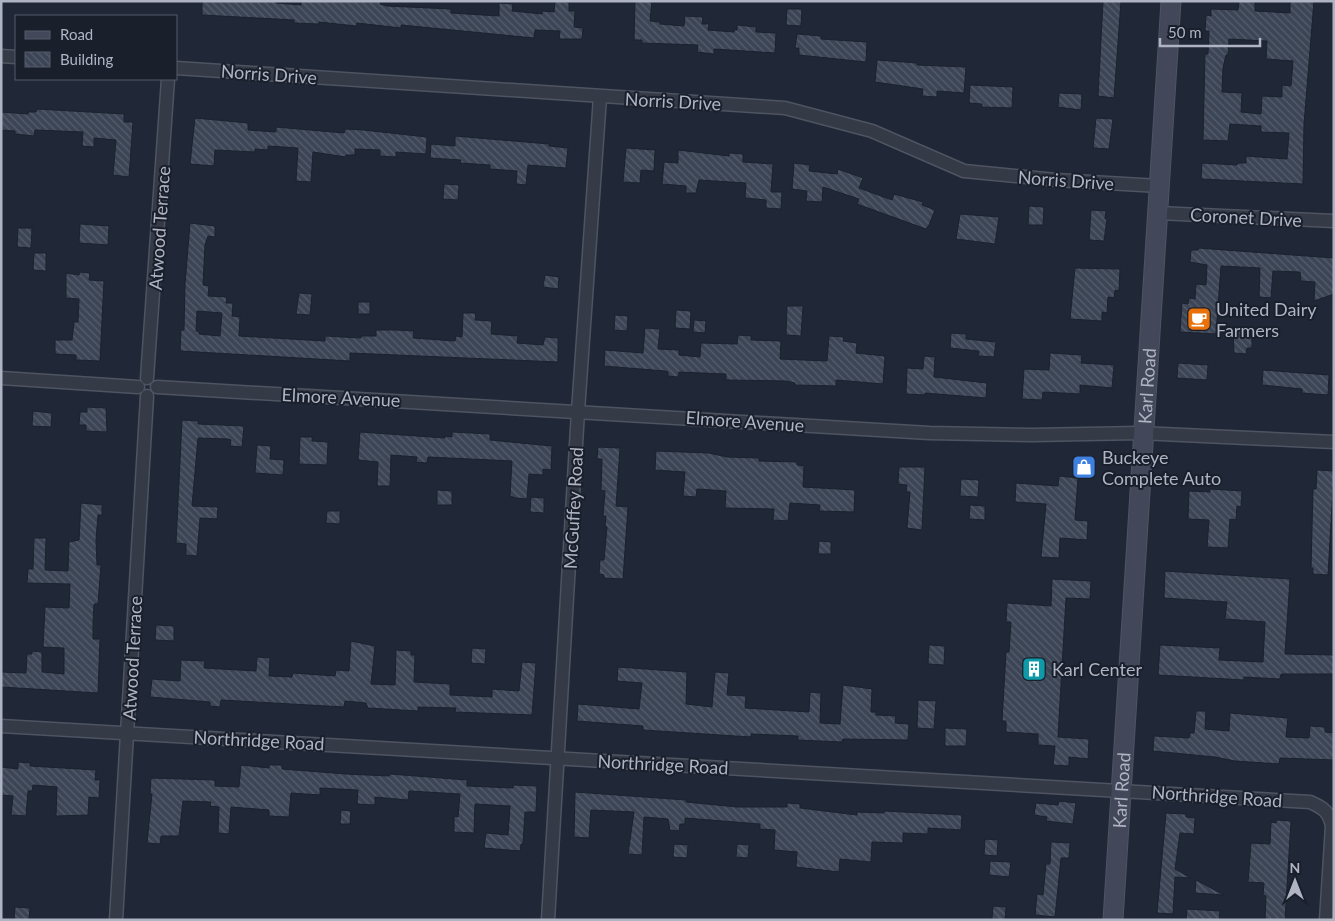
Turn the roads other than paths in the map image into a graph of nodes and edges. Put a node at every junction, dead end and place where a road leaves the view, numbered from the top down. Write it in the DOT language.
graph roads {
  1 [pos="1171,1"];
  2 [pos="1,56"];
  3 [pos="15,57"];
  4 [pos="178,68"];
  5 [pos="168,80"];
  6 [pos="600,97"];
  7 [pos="1159,186"];
  8 [pos="1158,213"];
  9 [pos="1334,220"];
  10 [pos="1,378"];
  11 [pos="148,387"];
  12 [pos="578,410"];
  13 [pos="1145,434"];
  14 [pos="1334,442"];
  15 [pos="1,726"];
  16 [pos="128,734"];
  17 [pos="558,758"];
  18 [pos="1121,790"];
  19 [pos="116,920"];
  20 [pos="548,920"];
  21 [pos="1113,920"];
  22 [pos="1326,920"];
  1 -- 7 [label="main road, Karl Road"];
  2 -- 3 [label="street"];
  4 -- 6 [label="street, Norris Drive"];
  5 -- 11 [label="street, Atwood Terrace"];
  6 -- 7 [label="street, Norris Drive"];
  6 -- 12 [label="street, McGuffey Road"];
  7 -- 8 [label="main road, Karl Road"];
  8 -- 9 [label="street, Coronet Drive"];
  8 -- 13 [label="main road, Karl Road"];
  10 -- 11 [label="street, Elmore Avenue"];
  11 -- 12 [label="street, Elmore Avenue"];
  11 -- 16 [label="street, Atwood Terrace"];
  12 -- 13 [label="street, Elmore Avenue"];
  12 -- 17 [label="street, McGuffey Road"];
  13 -- 14 [label="street, Elmore Avenue"];
  13 -- 18 [label="main road, Karl Road"];
  15 -- 16 [label="street, Northridge Road"];
  16 -- 17 [label="street, Northridge Road"];
  16 -- 19 [label="street, Atwood Terrace"];
  17 -- 18 [label="street, Northridge Road"];
  17 -- 20 [label="street, McGuffey Road"];
  18 -- 21 [label="main road, Karl Road"];
  18 -- 22 [label="street, Northridge Road"];
}
